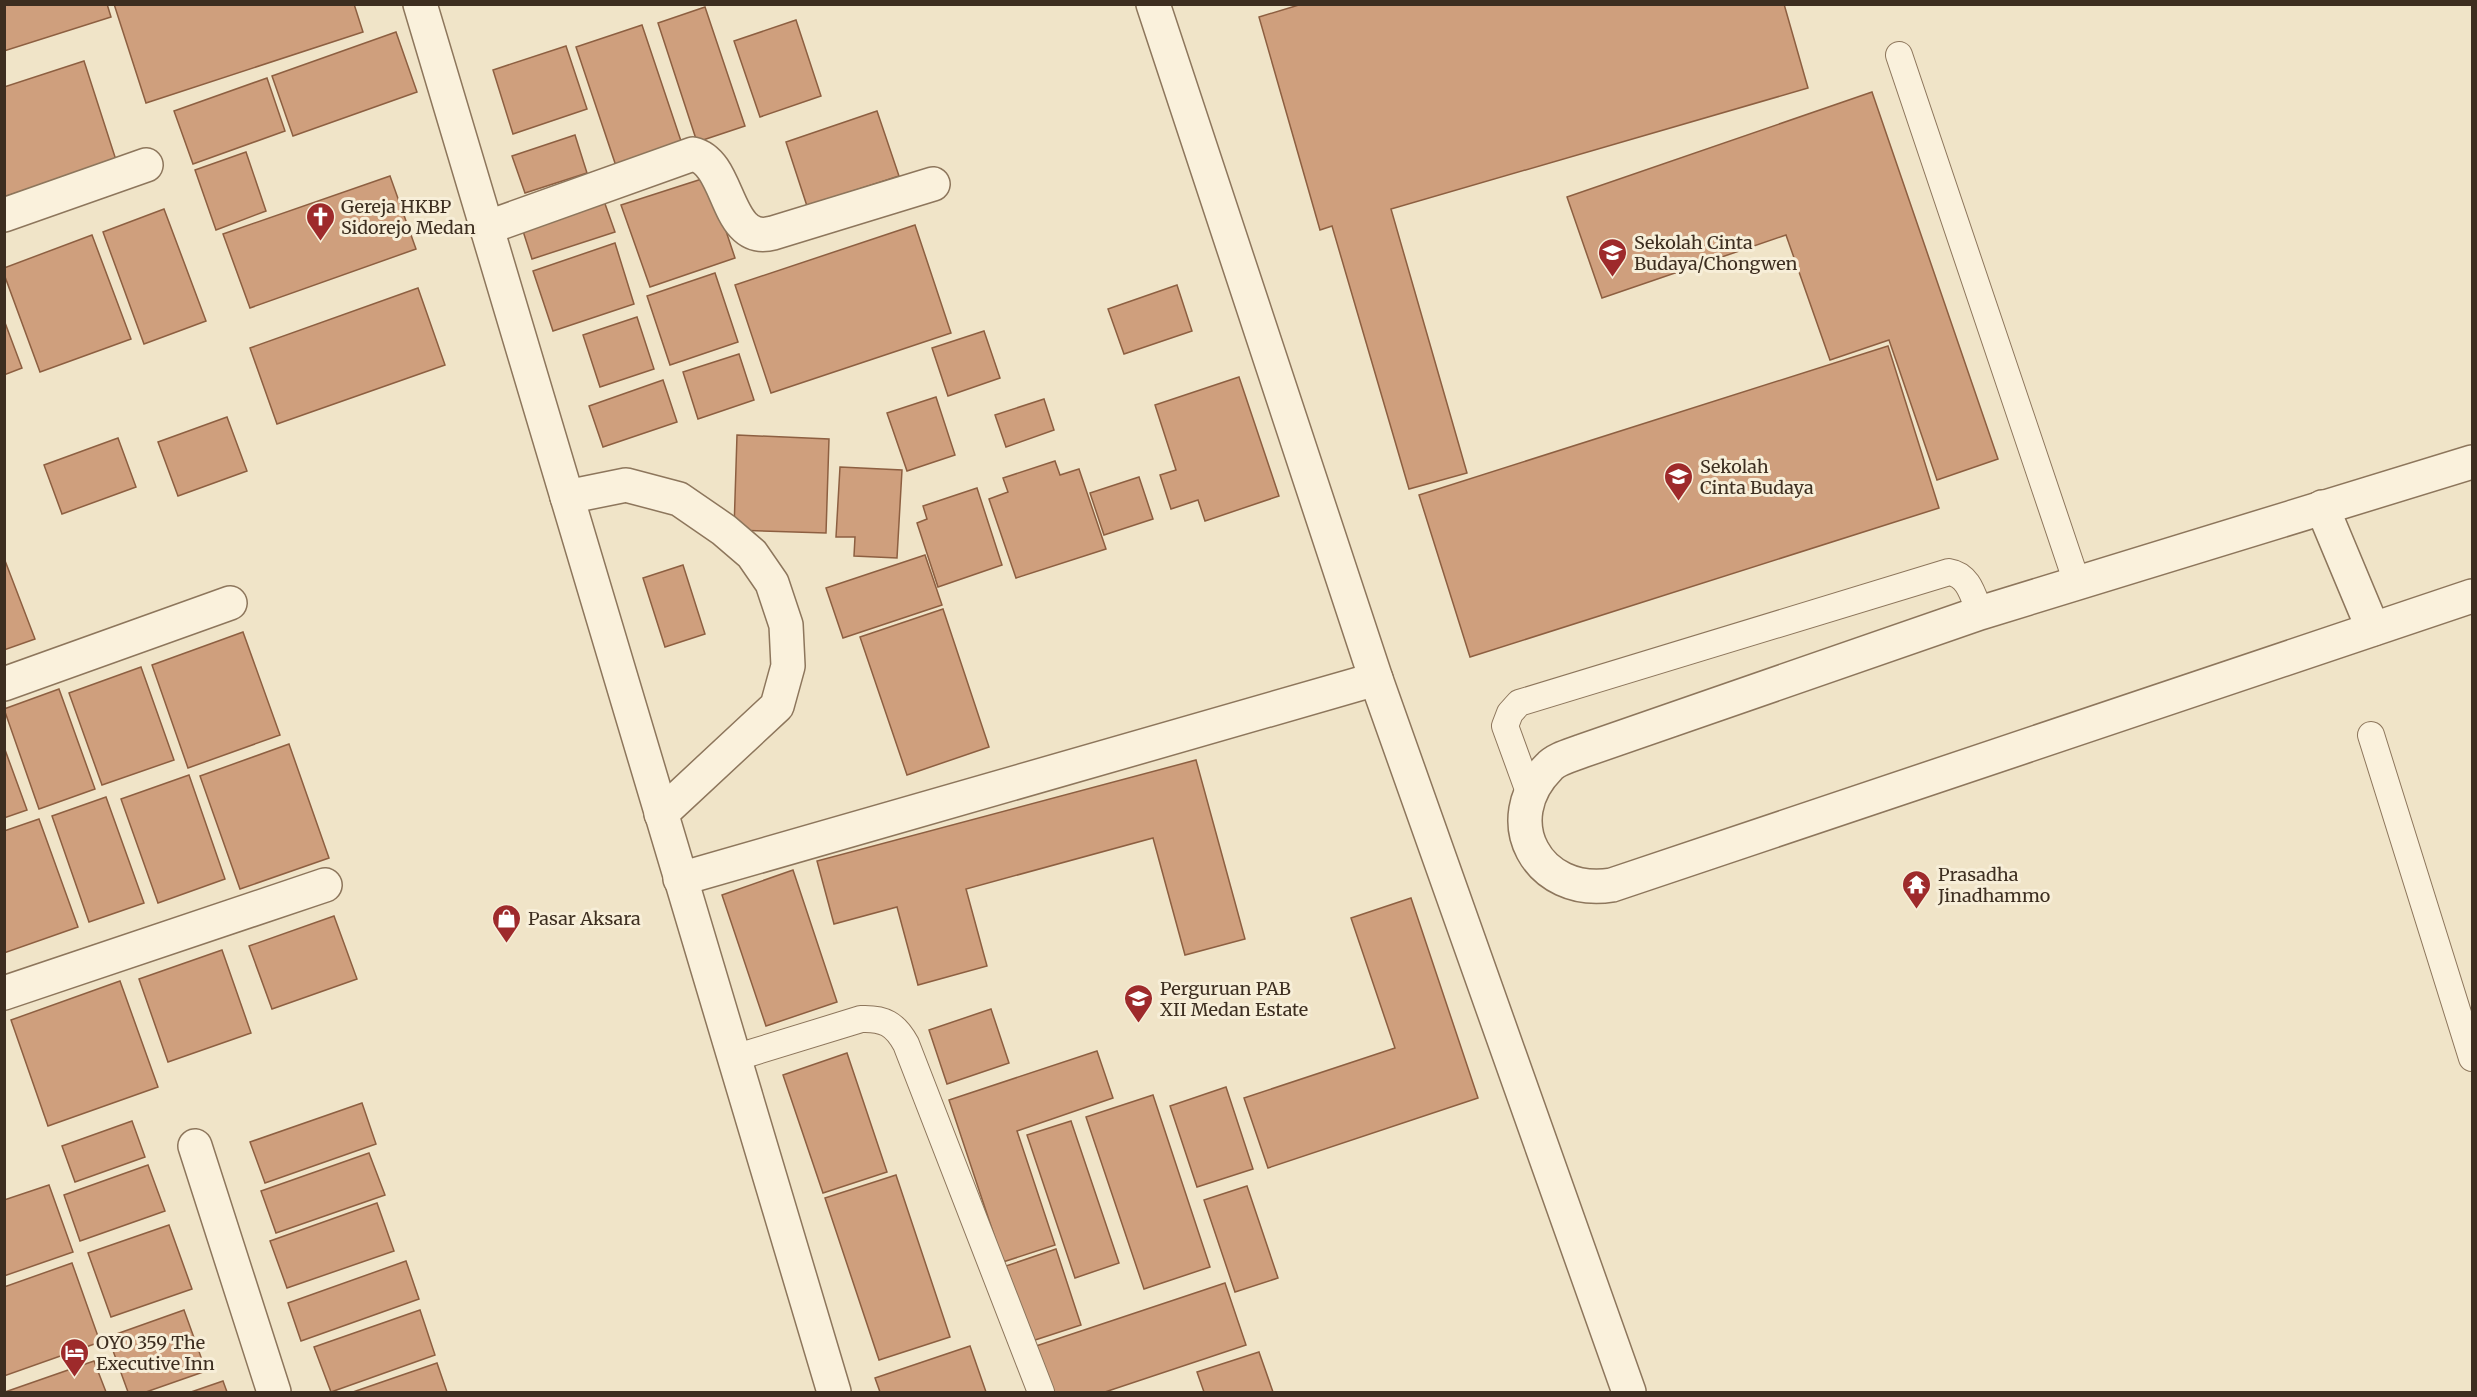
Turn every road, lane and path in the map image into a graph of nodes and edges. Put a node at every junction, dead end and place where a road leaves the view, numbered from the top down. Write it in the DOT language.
graph roads {
  1 [pos="420,4"];
  2 [pos="1153,4"];
  3 [pos="1899,55"];
  4 [pos="146,165"];
  5 [pos="933,184"];
  6 [pos="4,215"];
  7 [pos="486,228"];
  8 [pos="2472,462"];
  9 [pos="567,497"];
  10 [pos="2322,507"];
  11 [pos="2077,583"];
  12 [pos="2472,596"];
  13 [pos="230,603"];
  14 [pos="1980,613"];
  15 [pos="2373,629"];
  16 [pos="1376,679"];
  17 [pos="4,684"];
  18 [pos="2371,735"];
  19 [pos="1529,792"];
  20 [pos="661,814"];
  21 [pos="680,879"];
  22 [pos="325,885"];
  23 [pos="4,993"];
  24 [pos="734,1058"];
  25 [pos="2472,1058"];
  26 [pos="195,1146"];
  27 [pos="274,1392"];
  28 [pos="834,1392"];
  29 [pos="1041,1392"];
  30 [pos="1629,1392"];
  1 -- 7 [label="street"];
  2 -- 16 [label="street"];
  3 -- 11 [label="lane"];
  4 -- 6 [label="street"];
  5 -- 7 [label="street"];
  7 -- 9 [label="street"];
  8 -- 10 [label="street"];
  9 -- 20 [label="street"];
  9 -- 20 [label="street"];
  10 -- 11 [label="street"];
  10 -- 15 [label="street"];
  11 -- 14 [label="street"];
  12 -- 15 [label="street"];
  13 -- 17 [label="street"];
  14 -- 19 [label="street"];
  14 -- 19 [label="lane"];
  15 -- 19 [label="street"];
  16 -- 21 [label="street"];
  16 -- 30 [label="street"];
  18 -- 25 [label="lane"];
  20 -- 21 [label="street"];
  21 -- 24 [label="street"];
  22 -- 23 [label="street"];
  24 -- 28 [label="street"];
  24 -- 29 [label="lane"];
  26 -- 27 [label="street"];
}
